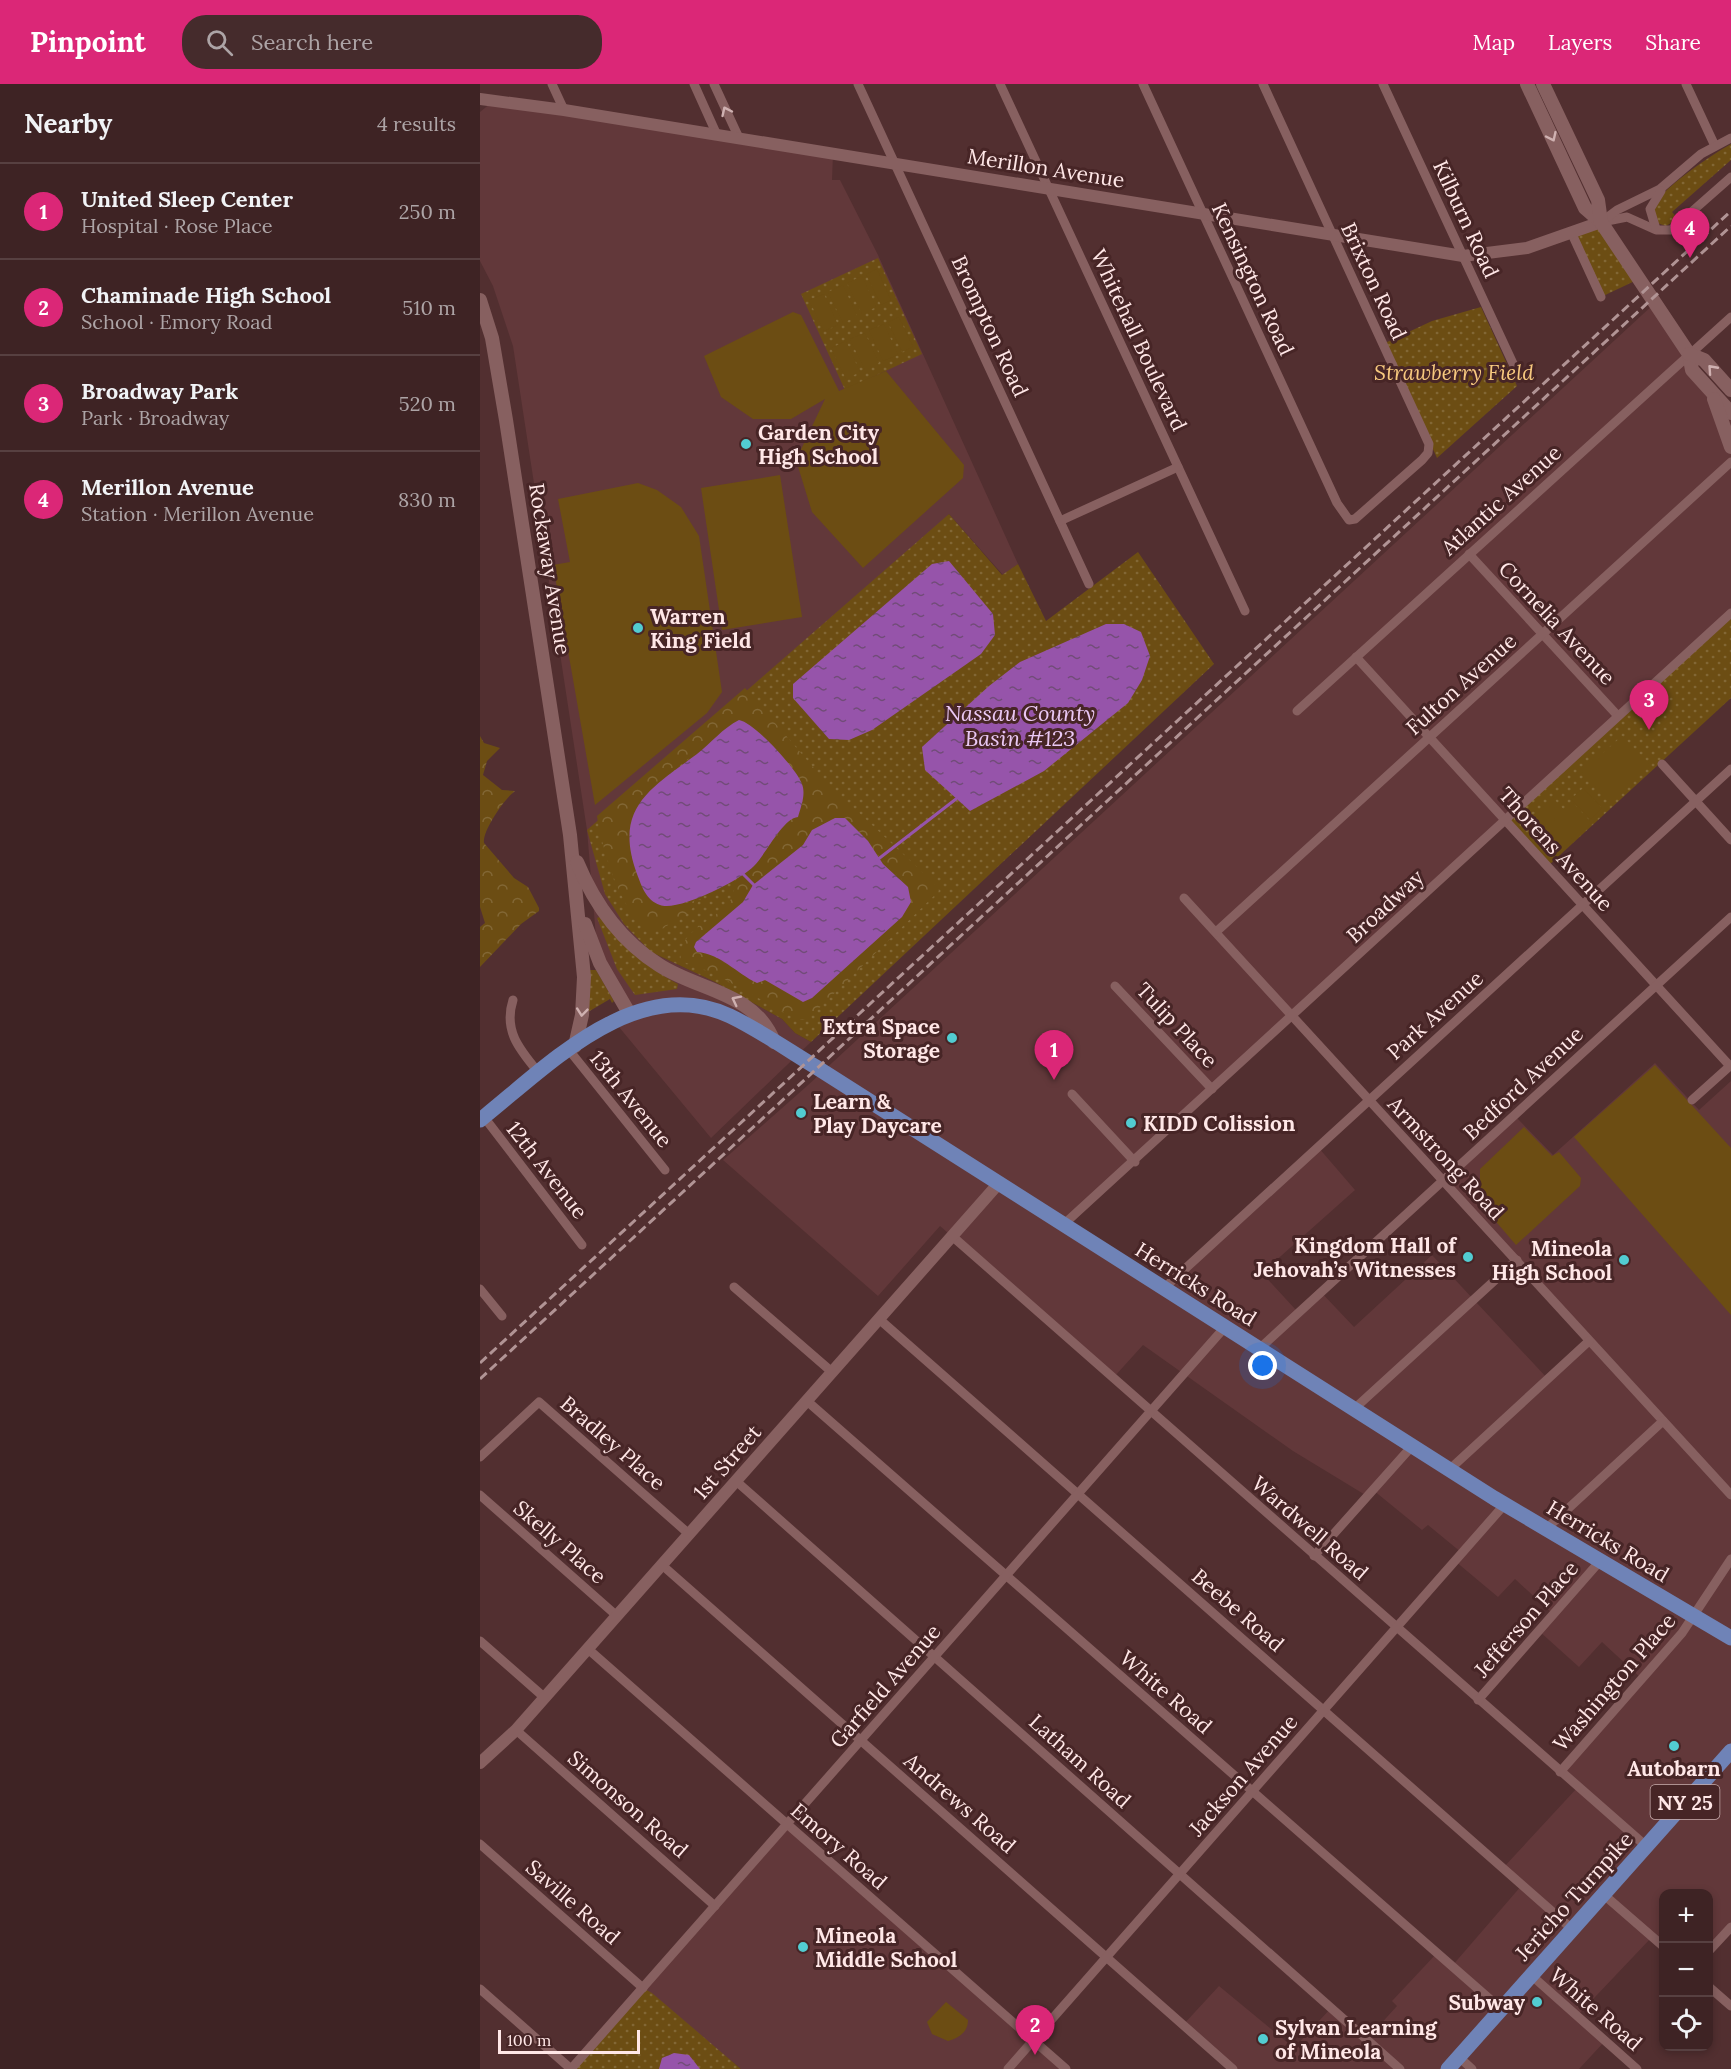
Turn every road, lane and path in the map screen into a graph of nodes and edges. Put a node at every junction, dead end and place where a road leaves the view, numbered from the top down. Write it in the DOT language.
graph roads {
  1 [pos="552,84"];
  2 [pos="694,84"];
  3 [pos="714,84"];
  4 [pos="858,84"];
  5 [pos="1000,84"];
  6 [pos="1143,84"];
  7 [pos="1263,84"];
  8 [pos="1383,84"];
  9 [pos="1527,84"];
  10 [pos="1543,84"];
  11 [pos="1686,84"];
  12 [pos="483,103"];
  13 [pos="564,110"];
  14 [pos="717,135"];
  15 [pos="739,138"];
  16 [pos="1731,138"];
  17 [pos="1715,146"];
  18 [pos="894,163"];
  19 [pos="1731,178"];
  20 [pos="1667,185"];
  21 [pos="1048,187"];
  22 [pos="1203,212"];
  23 [pos="1601,222"];
  24 [pos="1656,230"];
  25 [pos="1333,234"];
  26 [pos="1572,234"];
  27 [pos="1463,256"];
  28 [pos="1601,297"];
  29 [pos="480,300"];
  30 [pos="1731,317"];
  31 [pos="1689,354"];
  32 [pos="1516,370"];
  33 [pos="1731,390"];
  34 [pos="1711,392"];
  35 [pos="1731,413"];
  36 [pos="1731,447"];
  37 [pos="1731,462"];
  38 [pos="1178,467"];
  39 [pos="1395,484"];
  40 [pos="1060,521"];
  41 [pos="1469,554"];
  42 [pos="1089,584"];
  43 [pos="1245,611"];
  44 [pos="1731,612"];
  45 [pos="1543,634"];
  46 [pos="1356,657"];
  47 [pos="1297,711"];
  48 [pos="1618,716"];
  49 [pos="1430,737"];
  50 [pos="1662,764"];
  51 [pos="1731,769"];
  52 [pos="1695,801"];
  53 [pos="1505,820"];
  54 [pos="1731,840"];
  55 [pos="571,847"];
  56 [pos="576,896"];
  57 [pos="1184,898"];
  58 [pos="1583,905"];
  59 [pos="1731,917"];
  60 [pos="1216,932"];
  61 [pos="1657,985"];
  62 [pos="1116,986"];
  63 [pos="513,1000"];
  64 [pos="629,1014"];
  65 [pos="1291,1015"];
  66 [pos="774,1042"];
  67 [pos="572,1048"];
  68 [pos="1730,1065"];
  69 [pos="539,1073"];
  70 [pos="1212,1089"];
  71 [pos="1072,1094"];
  72 [pos="1369,1100"];
  73 [pos="1692,1100"];
  74 [pos="482,1119"];
  75 [pos="1135,1162"];
  76 [pos="665,1170"];
  77 [pos="1443,1181"];
  78 [pos="999,1183"];
  79 [pos="1063,1225"];
  80 [pos="952,1236"];
  81 [pos="582,1245"];
  82 [pos="1516,1260"];
  83 [pos="734,1287"];
  84 [pos="1163,1288"];
  85 [pos="480,1289"];
  86 [pos="502,1316"];
  87 [pos="879,1319"];
  88 [pos="1225,1327"];
  89 [pos="1589,1341"];
  90 [pos="1259,1349"];
  91 [pos="832,1372"];
  92 [pos="807,1401"];
  93 [pos="1354,1409"];
  94 [pos="1150,1412"];
  95 [pos="1663,1421"];
  96 [pos="1413,1445"];
  97 [pos="480,1457"];
  98 [pos="1450,1469"];
  99 [pos="736,1481"];
  100 [pos="1078,1494"];
  101 [pos="480,1495"];
  102 [pos="1731,1495"];
  103 [pos="1505,1504"];
  104 [pos="1546,1529"];
  105 [pos="689,1534"];
  106 [pos="1314,1556"];
  107 [pos="1731,1559"];
  108 [pos="1600,1562"];
  109 [pos="662,1565"];
  110 [pos="1006,1575"];
  111 [pos="617,1616"];
  112 [pos="1695,1616"];
  113 [pos="1396,1628"];
  114 [pos="1731,1638"];
  115 [pos="480,1641"];
  116 [pos="588,1649"];
  117 [pos="935,1657"];
  118 [pos="545,1698"];
  119 [pos="1478,1700"];
  120 [pos="1324,1710"];
  121 [pos="516,1730"];
  122 [pos="861,1740"];
  123 [pos="1731,1751"];
  124 [pos="480,1763"];
  125 [pos="1560,1772"];
  126 [pos="1252,1792"];
  127 [pos="787,1824"];
  128 [pos="480,1844"];
  129 [pos="1646,1846"];
  130 [pos="1180,1874"];
  131 [pos="1603,1894"];
  132 [pos="715,1906"];
  133 [pos="1731,1927"];
  134 [pos="1572,1929"];
  135 [pos="1659,1943"];
  136 [pos="1713,1947"];
  137 [pos="1107,1957"];
  138 [pos="1531,1976"];
  139 [pos="643,1988"];
  140 [pos="480,1989"];
  141 [pos="1713,1990"];
  142 [pos="1731,2006"];
  143 [pos="1501,2009"];
  144 [pos="1033,2040"];
  145 [pos="1453,2063"];
  146 [pos="571,2069"];
  147 [pos="1008,2069"];
  148 [pos="1066,2069"];
  149 [pos="1233,2069"];
  150 [pos="1400,2069"];
  151 [pos="1472,2069"];
  152 [pos="1637,2069"];
  1 -- 13 [label="street"];
  2 -- 14 [label="street"];
  15 -- 3 [label="street, one-way"];
  4 -- 18 [label="street, Brompton Road"];
  5 -- 21 [label="street, Whitehall Boulevard"];
  6 -- 22 [label="street, Kensington Road"];
  7 -- 25 [label="street, Brixton Road"];
  8 -- 27 [label="street, Kilburn Road"];
  9 -- 23 [label="main road, one-way"];
  10 -- 23 [label="main road"];
  11 -- 17 [label="street"];
  12 -- 13 [label="street, Merillon Avenue"];
  13 -- 14 [label="street, Merillon Avenue"];
  14 -- 15 [label="street, Merillon Avenue"];
  15 -- 18 [label="street, Merillon Avenue"];
  16 -- 17 [label="street, Merillon Avenue"];
  17 -- 20 [label="street, Merillon Avenue"];
  18 -- 21 [label="street, Merillon Avenue"];
  18 -- 40 [label="street, Brompton Road"];
  19 -- 24 [label="street"];
  20 -- 23 [label="street, Merillon Avenue"];
  20 -- 24 [label="street, Merillon Avenue"];
  21 -- 22 [label="street, Merillon Avenue"];
  21 -- 38 [label="street, Whitehall Boulevard"];
  22 -- 25 [label="street, Merillon Avenue"];
  22 -- 39 [label="street, Kensington Road"];
  23 -- 24 [label="street, Merillon Avenue"];
  23 -- 26 [label="street, Merillon Avenue"];
  23 -- 31 [label="main road"];
  25 -- 27 [label="street, Merillon Avenue"];
  25 -- 39 [label="street, Brixton Road"];
  26 -- 27 [label="street, Merillon Avenue"];
  26 -- 28 [label="street"];
  27 -- 32 [label="street, Kilburn Road"];
  29 -- 55 [label="main road, Rockaway Avenue"];
  30 -- 31 [label="street, Atlantic Avenue"];
  33 -- 31 [label="main road, one-way"];
  31 -- 34 [label="main road"];
  31 -- 41 [label="street, Atlantic Avenue"];
  34 -- 35 [label="main road"];
  34 -- 36 [label="main road"];
  37 -- 45 [label="street, Fulton Avenue"];
  38 -- 40 [label="street"];
  38 -- 43 [label="street, Whitehall Boulevard"];
  40 -- 42 [label="street, Brompton Road"];
  41 -- 45 [label="street, Cornelia Avenue"];
  41 -- 46 [label="street, Atlantic Avenue"];
  44 -- 48 [label="street, Broadway"];
  45 -- 48 [label="street, Cornelia Avenue"];
  45 -- 49 [label="street, Fulton Avenue"];
  46 -- 47 [label="street, Atlantic Avenue"];
  46 -- 49 [label="street, Thorens Avenue"];
  48 -- 53 [label="street, Broadway"];
  49 -- 53 [label="street, Thorens Avenue"];
  49 -- 60 [label="street, Fulton Avenue"];
  50 -- 52 [label="street"];
  51 -- 52 [label="street, Park Avenue"];
  52 -- 54 [label="street"];
  52 -- 58 [label="street, Park Avenue"];
  53 -- 58 [label="street, Thorens Avenue"];
  53 -- 65 [label="street, Broadway"];
  55 -- 56 [label="main road, Rockaway Avenue"];
  66 -- 55 [label="main road, Rockaway Avenue, one-way"];
  56 -- 64 [label="main road, Rockaway Avenue"];
  56 -- 67 [label="main road, Rockaway Avenue, one-way"];
  57 -- 60 [label="street, Armstrong Road"];
  58 -- 61 [label="street, Thorens Avenue"];
  58 -- 72 [label="street, Park Avenue"];
  59 -- 61 [label="street, Bedford Avenue"];
  60 -- 65 [label="street, Armstrong Road"];
  61 -- 68 [label="street, Thorens Avenue"];
  61 -- 77 [label="street, Bedford Avenue"];
  62 -- 70 [label="street, Tulip Place"];
  63 -- 69 [label="street"];
  64 -- 66 [label="main road, Herricks Road"];
  64 -- 67 [label="main road, Herricks Road"];
  65 -- 70 [label="street, Broadway"];
  65 -- 72 [label="street, Armstrong Road"];
  66 -- 78 [label="main road, Herricks Road"];
  67 -- 69 [label="main road, Herricks Road"];
  67 -- 76 [label="street, 13th Avenue"];
  68 -- 73 [label="street"];
  69 -- 74 [label="main road, Herricks Road"];
  70 -- 75 [label="street, Broadway"];
  71 -- 75 [label="street"];
  72 -- 77 [label="street, Armstrong Road"];
  72 -- 84 [label="street, Park Avenue"];
  74 -- 81 [label="street, 12th Avenue"];
  75 -- 79 [label="street, Broadway"];
  77 -- 82 [label="street, Armstrong Road"];
  77 -- 90 [label="street, Bedford Avenue"];
  78 -- 79 [label="main road, Herricks Road"];
  78 -- 80 [label="street, 1st Street"];
  79 -- 84 [label="main road, Herricks Road"];
  80 -- 87 [label="street, 1st Street"];
  80 -- 94 [label="street, Wardwell Road"];
  82 -- 89 [label="street, Armstrong Road"];
  82 -- 93 [label="street"];
  83 -- 91 [label="street"];
  84 -- 88 [label="main road, Herricks Road"];
  85 -- 86 [label="street"];
  87 -- 91 [label="street, 1st Street"];
  87 -- 100 [label="street, Beebe Road"];
  88 -- 90 [label="main road, Herricks Road"];
  88 -- 94 [label="street, Garfield Avenue"];
  89 -- 95 [label="street, Armstrong Road"];
  89 -- 98 [label="street"];
  90 -- 93 [label="main road, Herricks Road"];
  91 -- 92 [label="street, 1st Street"];
  92 -- 99 [label="street, 1st Street"];
  92 -- 110 [label="street, White Road"];
  93 -- 96 [label="main road, Herricks Road"];
  94 -- 100 [label="street, Garfield Avenue"];
  94 -- 106 [label="street, Wardwell Road"];
  95 -- 102 [label="street, Armstrong Road"];
  95 -- 104 [label="street"];
  96 -- 98 [label="main road, Herricks Road"];
  96 -- 106 [label="street"];
  97 -- 105 [label="street, Bradley Place"];
  98 -- 103 [label="main road, Herricks Road"];
  99 -- 105 [label="street, 1st Street"];
  99 -- 117 [label="street, Latham Road"];
  100 -- 110 [label="street, Garfield Avenue"];
  100 -- 120 [label="street, Beebe Road"];
  101 -- 111 [label="street, Skelly Place"];
  103 -- 104 [label="main road, Herricks Road"];
  103 -- 113 [label="street, Jackson Avenue"];
  104 -- 108 [label="main road, Herricks Road"];
  105 -- 109 [label="street, 1st Street"];
  106 -- 113 [label="street, Wardwell Road"];
  107 -- 112 [label="street, Washington Place"];
  108 -- 112 [label="main road, Herricks Road"];
  108 -- 119 [label="street, Jefferson Place"];
  109 -- 111 [label="street, 1st Street"];
  109 -- 122 [label="street, Andrews Road"];
  110 -- 117 [label="street, Garfield Avenue"];
  110 -- 126 [label="street, White Road"];
  111 -- 116 [label="street, 1st Street"];
  112 -- 114 [label="main road, Herricks Road"];
  112 -- 125 [label="street, Washington Place"];
  113 -- 119 [label="street, Wardwell Road"];
  113 -- 120 [label="street, Jackson Avenue"];
  115 -- 118 [label="street"];
  116 -- 118 [label="street, 1st Street"];
  116 -- 127 [label="street, Emory Road"];
  117 -- 122 [label="street, Garfield Avenue"];
  117 -- 130 [label="street, Latham Road"];
  118 -- 121 [label="street, 1st Street"];
  119 -- 125 [label="street, Wardwell Road"];
  120 -- 126 [label="street, Jackson Avenue"];
  120 -- 134 [label="street, Beebe Road"];
  121 -- 124 [label="street, 1st Street"];
  121 -- 132 [label="street, Simonson Road"];
  122 -- 127 [label="street, Garfield Avenue"];
  122 -- 137 [label="street, Andrews Road"];
  123 -- 129 [label="main road, Jericho Turnpike / NY 25"];
  125 -- 129 [label="street, Wardwell Road"];
  126 -- 130 [label="street, Jackson Avenue"];
  126 -- 143 [label="street, White Road"];
  127 -- 132 [label="street, Garfield Avenue"];
  127 -- 144 [label="street, Emory Road"];
  128 -- 139 [label="street, Saville Road"];
  129 -- 131 [label="main road, Jericho Turnpike / NY 25"];
  130 -- 137 [label="street, Jackson Avenue"];
  130 -- 150 [label="street, Latham Road"];
  131 -- 134 [label="main road, Jericho Turnpike / NY 25"];
  131 -- 135 [label="street"];
  132 -- 139 [label="street, Garfield Avenue"];
  133 -- 136 [label="street"];
  134 -- 138 [label="main road, Jericho Turnpike / NY 25"];
  137 -- 144 [label="street, Jackson Avenue"];
  137 -- 149 [label="street, Andrews Road"];
  138 -- 143 [label="main road, Jericho Turnpike / NY 25"];
  138 -- 152 [label="street, White Road"];
  139 -- 146 [label="street, Garfield Avenue"];
  140 -- 146 [label="street"];
  141 -- 142 [label="street"];
  143 -- 145 [label="main road, Jericho Turnpike / NY 25"];
  144 -- 147 [label="street, Jackson Avenue"];
  144 -- 148 [label="street, Emory Road"];
  145 -- 151 [label="street"];
}
